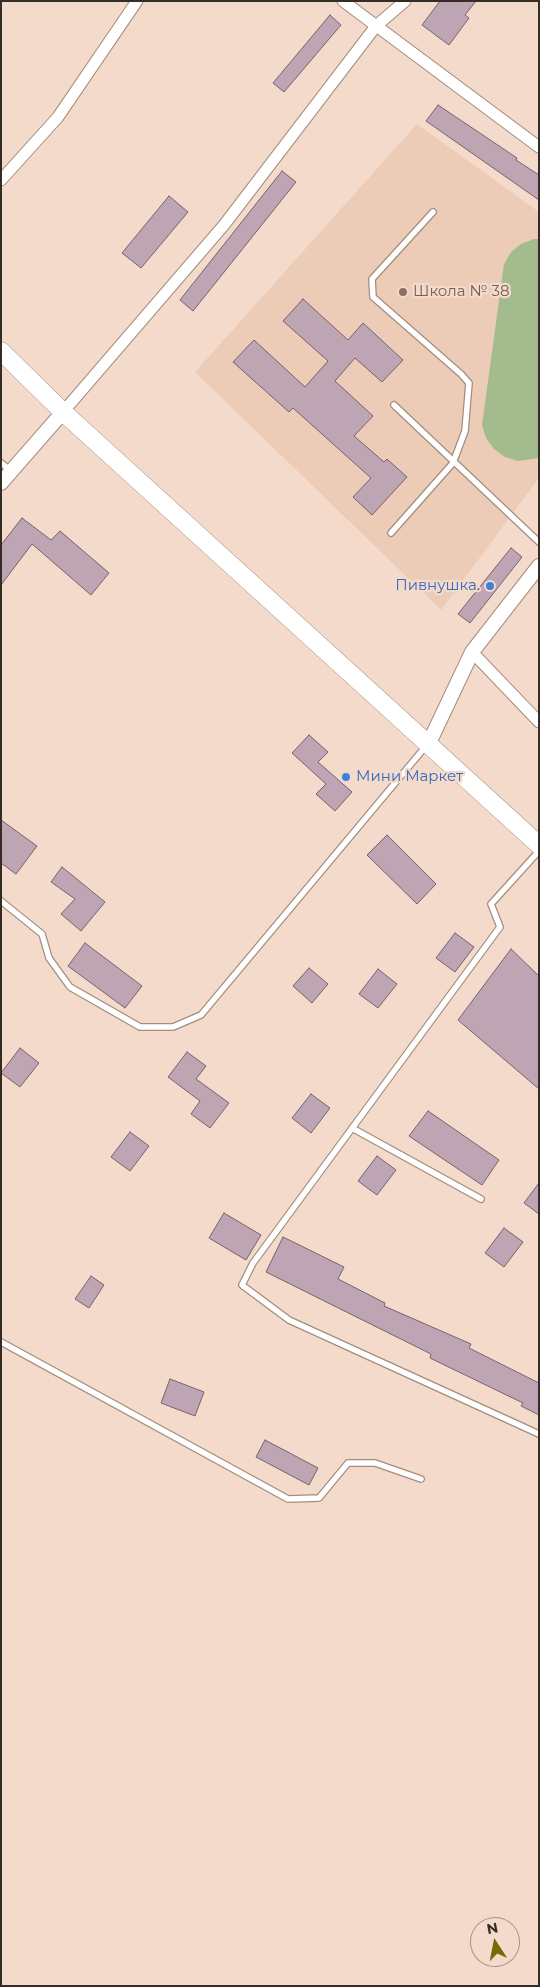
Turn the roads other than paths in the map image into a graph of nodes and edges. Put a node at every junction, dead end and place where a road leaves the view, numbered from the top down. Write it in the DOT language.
graph roads {
  1 [pos="137,1"];
  2 [pos="343,1"];
  3 [pos="405,1"];
  4 [pos="376,26"];
  5 [pos="539,147"];
  6 [pos="1,180"];
  7 [pos="433,212"];
  8 [pos="1,351"];
  9 [pos="394,405"];
  10 [pos="63,412"];
  11 [pos="453,463"];
  12 [pos="6,466"];
  13 [pos="1,483"];
  14 [pos="391,533"];
  15 [pos="539,542"];
  16 [pos="539,566"];
  17 [pos="472,652"];
  18 [pos="539,722"];
  19 [pos="429,743"];
  20 [pos="539,845"];
  21 [pos="539,851"];
  22 [pos="1,901"];
  23 [pos="352,1128"];
  24 [pos="481,1199"];
  25 [pos="1,1342"];
  26 [pos="539,1434"];
  27 [pos="421,1479"];
  1 -- 6 [label="street"];
  2 -- 4 [label="street"];
  3 -- 4 [label="street"];
  4 -- 5 [label="street"];
  4 -- 10 [label="street"];
  7 -- 11 [label="lane"];
  8 -- 10 [label="highway"];
  9 -- 11 [label="lane"];
  10 -- 12 [label="street"];
  10 -- 19 [label="highway"];
  11 -- 14 [label="lane"];
  11 -- 15 [label="lane"];
  12 -- 13 [label="street"];
  16 -- 17 [label="street"];
  17 -- 18 [label="street"];
  17 -- 19 [label="street"];
  19 -- 20 [label="highway"];
  19 -- 22 [label="lane"];
  21 -- 23 [label="lane"];
  23 -- 24 [label="lane"];
  23 -- 26 [label="lane"];
  25 -- 27 [label="lane"];
}
